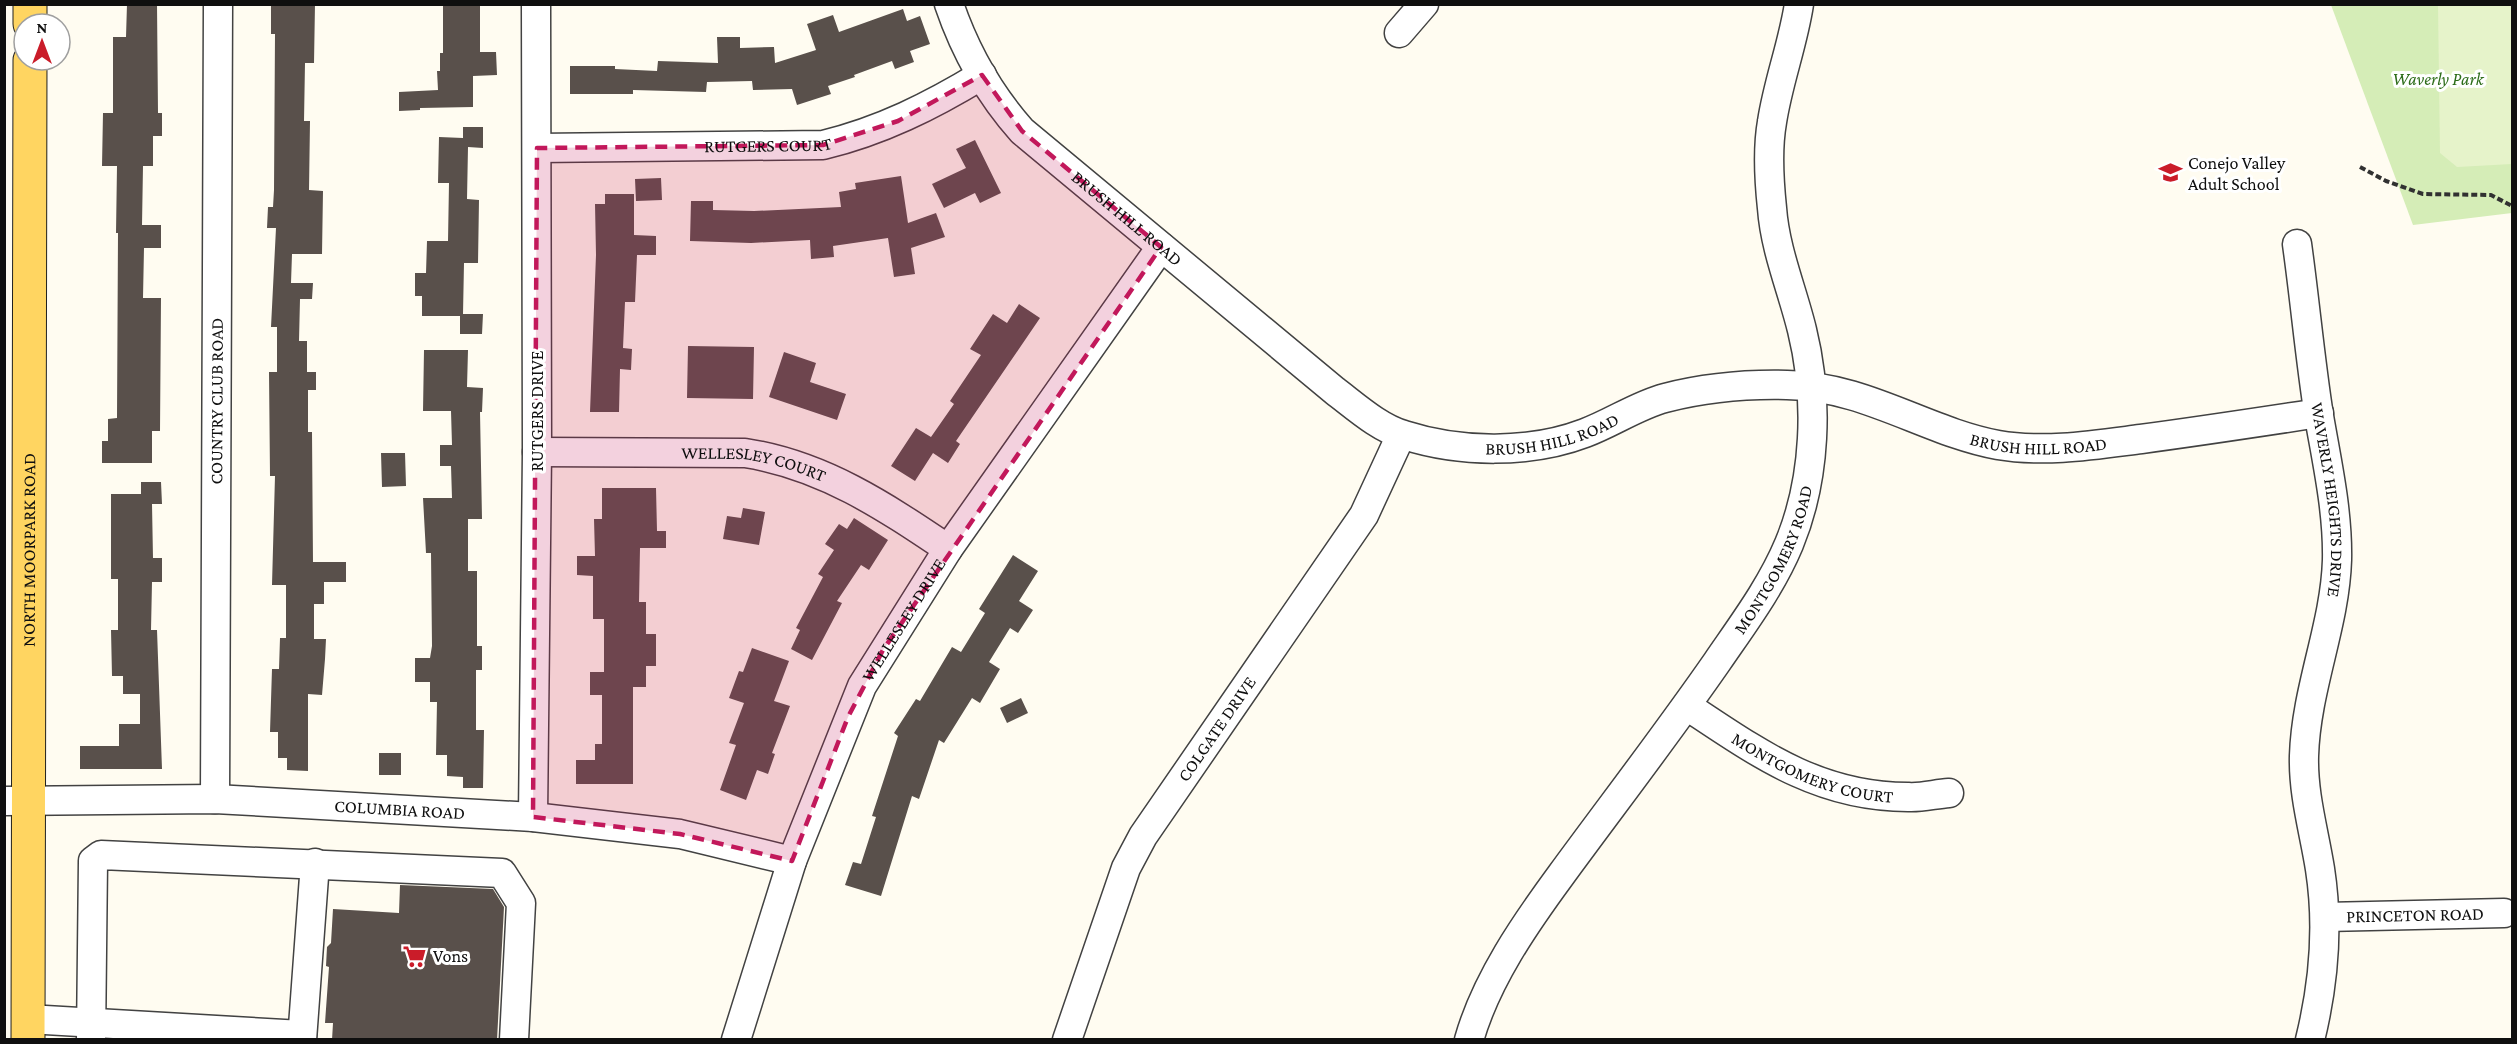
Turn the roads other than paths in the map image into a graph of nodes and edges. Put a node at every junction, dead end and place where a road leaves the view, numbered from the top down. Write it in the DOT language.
graph roads {
  1 [pos="218,4"];
  2 [pos="536,4"];
  3 [pos="949,4"];
  4 [pos="1424,4"];
  5 [pos="1799,4"];
  6 [pos="1399,33"];
  7 [pos="30,72"];
  8 [pos="982,75"];
  9 [pos="537,148"];
  10 [pos="2297,244"];
  11 [pos="1161,247"];
  12 [pos="1810,386"];
  13 [pos="2319,413"];
  14 [pos="1401,435"];
  15 [pos="537,452"];
  16 [pos="948,549"];
  17 [pos="1687,706"];
  18 [pos="1949,793"];
  19 [pos="215,799"];
  20 [pos="17,800"];
  21 [pos="533,817"];
  22 [pos="792,861"];
  23 [pos="315,863"];
  24 [pos="2504,913"];
  25 [pos="2325,917"];
  26 [pos="28,1029"];
  27 [pos="90,1031"];
  28 [pos="302,1037"];
  29 [pos="1476,1037"];
  30 [pos="514,1040"];
  31 [pos="736,1040"];
  32 [pos="1067,1040"];
  33 [pos="2310,1040"];
  1 -- 19 [label="street, COUNTRY CLUB ROAD"];
  2 -- 9 [label="street, RUTGERS DRIVE"];
  3 -- 8 [label="street, BRUSH HILL ROAD"];
  4 -- 6 [label="street"];
  5 -- 12 [label="street, MONTGOMERY ROAD"];
  7 -- 20 [label="main road, NORTH MOORPARK ROAD"];
  8 -- 9 [label="street, RUTGERS COURT"];
  8 -- 11 [label="street, BRUSH HILL ROAD"];
  9 -- 15 [label="street, RUTGERS DRIVE"];
  10 -- 13 [label="street, WAVERLY HEIGHTS DRIVE"];
  11 -- 14 [label="street, BRUSH HILL ROAD"];
  11 -- 16 [label="street, WELLESLEY DRIVE"];
  12 -- 13 [label="street, BRUSH HILL ROAD"];
  12 -- 14 [label="street, BRUSH HILL ROAD"];
  12 -- 17 [label="street, MONTGOMERY ROAD"];
  13 -- 25 [label="street, WAVERLY HEIGHTS DRIVE"];
  14 -- 32 [label="street, COLGATE DRIVE"];
  15 -- 16 [label="street, WELLESLEY COURT"];
  15 -- 21 [label="street, RUTGERS DRIVE"];
  16 -- 22 [label="street, WELLESLEY DRIVE"];
  17 -- 18 [label="street, MONTGOMERY COURT"];
  17 -- 29 [label="street, MONTGOMERY ROAD"];
  19 -- 20 [label="street, COLUMBIA ROAD"];
  19 -- 21 [label="street, COLUMBIA ROAD"];
  20 -- 26 [label="main road, NORTH MOORPARK ROAD"];
  21 -- 22 [label="street, COLUMBIA ROAD"];
  22 -- 31 [label="street, WELLESLEY DRIVE"];
  23 -- 27 [label="street"];
  23 -- 28 [label="street"];
  23 -- 30 [label="street"];
  24 -- 25 [label="street, PRINCETON ROAD"];
  25 -- 33 [label="street, WAVERLY HEIGHTS DRIVE"];
  26 -- 27 [label="street"];
  27 -- 28 [label="street"];
}
